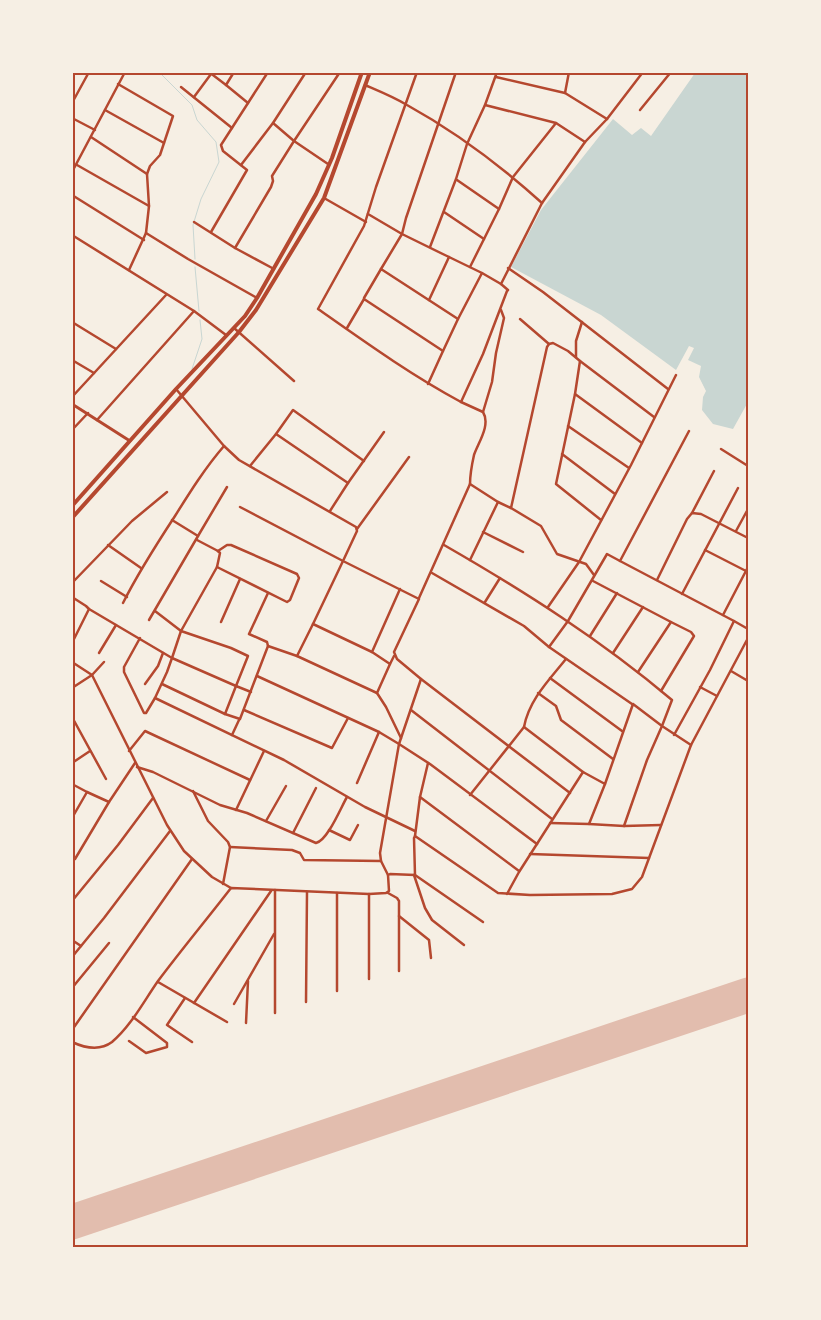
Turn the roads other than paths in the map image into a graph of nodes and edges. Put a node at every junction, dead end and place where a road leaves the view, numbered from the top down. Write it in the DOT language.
graph roads {
  1 [pos="90,72"];
  2 [pos="125,72"];
  3 [pos="234,72"];
  4 [pos="268,72"];
  5 [pos="306,72"];
  6 [pos="340,72"];
  7 [pos="362,72"];
  8 [pos="370,72"];
  9 [pos="417,72"];
  10 [pos="456,72"];
  11 [pos="497,72"];
  12 [pos="569,72"];
  13 [pos="643,72"];
  14 [pos="671,72"];
  15 [pos="210,73"];
  16 [pos="496,77"];
  17 [pos="118,84"];
  18 [pos="365,84"];
  19 [pos="226,85"];
  20 [pos="181,87"];
  21 [pos="565,93"];
  22 [pos="194,97"];
  23 [pos="72,103"];
  24 [pos="248,103"];
  25 [pos="406,104"];
  26 [pos="485,106"];
  27 [pos="105,110"];
  28 [pos="640,110"];
  29 [pos="72,118"];
  30 [pos="607,119"];
  31 [pos="273,123"];
  32 [pos="439,123"];
  33 [pos="556,123"];
  34 [pos="232,128"];
  35 [pos="95,130"];
  36 [pos="92,136"];
  37 [pos="294,141"];
  38 [pos="585,142"];
  39 [pos="164,143"];
  40 [pos="467,144"];
  41 [pos="328,164"];
  42 [pos="77,165"];
  43 [pos="241,165"];
  44 [pos="72,172"];
  45 [pos="147,174"];
  46 [pos="513,177"];
  47 [pos="456,179"];
  48 [pos="72,195"];
  49 [pos="324,198"];
  50 [pos="542,203"];
  51 [pos="149,206"];
  52 [pos="499,209"];
  53 [pos="444,212"];
  54 [pos="368,214"];
  55 [pos="194,222"];
  56 [pos="366,222"];
  57 [pos="211,232"];
  58 [pos="146,233"];
  59 [pos="402,234"];
  60 [pos="72,235"];
  61 [pos="484,239"];
  62 [pos="144,240"];
  63 [pos="430,247"];
  64 [pos="235,248"];
  65 [pos="449,257"];
  66 [pos="470,266"];
  67 [pos="508,268"];
  68 [pos="381,269"];
  69 [pos="129,270"];
  70 [pos="274,270"];
  71 [pos="482,272"];
  72 [pos="500,284"];
  73 [pos="166,294"];
  74 [pos="257,298"];
  75 [pos="364,299"];
  76 [pos="429,300"];
  77 [pos="501,310"];
  78 [pos="194,311"];
  79 [pos="520,318"];
  80 [pos="458,320"];
  81 [pos="582,321"];
  82 [pos="72,322"];
  83 [pos="233,327"];
  84 [pos="347,328"];
  85 [pos="239,332"];
  86 [pos="226,335"];
  87 [pos="549,344"];
  88 [pos="116,349"];
  89 [pos="444,352"];
  90 [pos="576,357"];
  91 [pos="72,360"];
  92 [pos="580,361"];
  93 [pos="94,373"];
  94 [pos="676,375"];
  95 [pos="294,380"];
  96 [pos="428,384"];
  97 [pos="176,389"];
  98 [pos="668,389"];
  99 [pos="576,394"];
  100 [pos="181,396"];
  101 [pos="72,397"];
  102 [pos="461,402"];
  103 [pos="72,404"];
  104 [pos="483,412"];
  105 [pos="88,413"];
  106 [pos="654,417"];
  107 [pos="98,420"];
  108 [pos="568,426"];
  109 [pos="72,430"];
  110 [pos="689,431"];
  111 [pos="384,432"];
  112 [pos="276,434"];
  113 [pos="130,441"];
  114 [pos="642,443"];
  115 [pos="224,446"];
  116 [pos="721,449"];
  117 [pos="562,454"];
  118 [pos="409,457"];
  119 [pos="364,461"];
  120 [pos="250,466"];
  121 [pos="748,466"];
  122 [pos="629,468"];
  123 [pos="714,471"];
  124 [pos="348,483"];
  125 [pos="470,484"];
  126 [pos="227,487"];
  127 [pos="738,488"];
  128 [pos="166,492"];
  129 [pos="615,494"];
  130 [pos="498,502"];
  131 [pos="72,506"];
  132 [pos="240,507"];
  133 [pos="511,508"];
  134 [pos="748,509"];
  135 [pos="330,511"];
  136 [pos="692,513"];
  137 [pos="72,518"];
  138 [pos="172,520"];
  139 [pos="601,520"];
  140 [pos="720,522"];
  141 [pos="357,528"];
  142 [pos="736,531"];
  143 [pos="484,532"];
  144 [pos="197,538"];
  145 [pos="748,538"];
  146 [pos="108,545"];
  147 [pos="444,545"];
  148 [pos="706,550"];
  149 [pos="218,551"];
  150 [pos="522,552"];
  151 [pos="344,560"];
  152 [pos="470,560"];
  153 [pos="620,561"];
  154 [pos="579,562"];
  155 [pos="216,567"];
  156 [pos="748,567"];
  157 [pos="141,568"];
  158 [pos="746,571"];
  159 [pos="432,572"];
  160 [pos="594,575"];
  161 [pos="500,578"];
  162 [pos="240,579"];
  163 [pos="593,580"];
  164 [pos="657,580"];
  165 [pos="101,582"];
  166 [pos="72,583"];
  167 [pos="400,589"];
  168 [pos="268,593"];
  169 [pos="617,593"];
  170 [pos="682,594"];
  171 [pos="72,597"];
  172 [pos="126,597"];
  173 [pos="419,599"];
  174 [pos="485,602"];
  175 [pos="123,603"];
  176 [pos="643,607"];
  177 [pos="548,608"];
  178 [pos="89,609"];
  179 [pos="155,611"];
  180 [pos="722,615"];
  181 [pos="149,620"];
  182 [pos="568,621"];
  183 [pos="734,621"];
  184 [pos="220,622"];
  185 [pos="671,622"];
  186 [pos="313,624"];
  187 [pos="116,625"];
  188 [pos="748,630"];
  189 [pos="181,631"];
  190 [pos="590,636"];
  191 [pos="140,638"];
  192 [pos="748,638"];
  193 [pos="72,643"];
  194 [pos="268,646"];
  195 [pos="549,647"];
  196 [pos="372,652"];
  197 [pos="99,653"];
  198 [pos="163,653"];
  199 [pos="613,653"];
  200 [pos="297,656"];
  201 [pos="394,656"];
  202 [pos="172,658"];
  203 [pos="566,659"];
  204 [pos="72,662"];
  205 [pos="104,662"];
  206 [pos="390,664"];
  207 [pos="731,671"];
  208 [pos="638,672"];
  209 [pos="92,675"];
  210 [pos="258,676"];
  211 [pos="550,678"];
  212 [pos="421,679"];
  213 [pos="748,680"];
  214 [pos="145,684"];
  215 [pos="162,684"];
  216 [pos="236,686"];
  217 [pos="700,687"];
  218 [pos="72,688"];
  219 [pos="661,691"];
  220 [pos="251,692"];
  221 [pos="377,693"];
  222 [pos="538,693"];
  223 [pos="717,696"];
  224 [pos="155,698"];
  225 [pos="633,704"];
  226 [pos="244,710"];
  227 [pos="411,710"];
  228 [pos="225,714"];
  229 [pos="72,717"];
  230 [pos="348,718"];
  231 [pos="239,720"];
  232 [pos="74,724"];
  233 [pos="662,726"];
  234 [pos="524,727"];
  235 [pos="622,731"];
  236 [pos="379,732"];
  237 [pos="232,735"];
  238 [pos="674,735"];
  239 [pos="401,738"];
  240 [pos="400,744"];
  241 [pos="691,745"];
  242 [pos="509,746"];
  243 [pos="264,750"];
  244 [pos="91,751"];
  245 [pos="129,751"];
  246 [pos="613,759"];
  247 [pos="72,763"];
  248 [pos="135,763"];
  249 [pos="428,763"];
  250 [pos="137,767"];
  251 [pos="490,770"];
  252 [pos="583,772"];
  253 [pos="106,779"];
  254 [pos="250,780"];
  255 [pos="357,783"];
  256 [pos="72,784"];
  257 [pos="605,784"];
  258 [pos="286,786"];
  259 [pos="316,788"];
  260 [pos="192,790"];
  261 [pos="87,792"];
  262 [pos="570,793"];
  263 [pos="470,794"];
  264 [pos="347,796"];
  265 [pos="420,797"];
  266 [pos="153,798"];
  267 [pos="109,802"];
  268 [pos="236,810"];
  269 [pos="386,817"];
  270 [pos="72,818"];
  271 [pos="553,819"];
  272 [pos="266,821"];
  273 [pos="550,823"];
  274 [pos="588,824"];
  275 [pos="662,825"];
  276 [pos="358,826"];
  277 [pos="624,826"];
  278 [pos="170,830"];
  279 [pos="329,830"];
  280 [pos="415,831"];
  281 [pos="293,833"];
  282 [pos="414,836"];
  283 [pos="537,844"];
  284 [pos="230,847"];
  285 [pos="530,854"];
  286 [pos="192,858"];
  287 [pos="650,858"];
  288 [pos="75,859"];
  289 [pos="381,861"];
  290 [pos="519,872"];
  291 [pos="388,875"];
  292 [pos="415,875"];
  293 [pos="223,884"];
  294 [pos="232,888"];
  295 [pos="275,890"];
  296 [pos="271,891"];
  297 [pos="307,892"];
  298 [pos="337,893"];
  299 [pos="388,893"];
  300 [pos="369,894"];
  301 [pos="507,894"];
  302 [pos="72,901"];
  303 [pos="399,916"];
  304 [pos="483,922"];
  305 [pos="275,932"];
  306 [pos="72,940"];
  307 [pos="109,943"];
  308 [pos="464,945"];
  309 [pos="81,946"];
  310 [pos="72,956"];
  311 [pos="431,958"];
  312 [pos="399,971"];
  313 [pos="248,979"];
  314 [pos="369,979"];
  315 [pos="158,982"];
  316 [pos="72,988"];
  317 [pos="338,991"];
  318 [pos="185,998"];
  319 [pos="306,1002"];
  320 [pos="194,1003"];
  321 [pos="234,1004"];
  322 [pos="275,1013"];
  323 [pos="133,1017"];
  324 [pos="227,1022"];
  325 [pos="246,1023"];
  326 [pos="72,1030"];
  327 [pos="130,1041"];
  328 [pos="74,1042"];
  329 [pos="192,1042"];
  330 [pos="72,1046"];
  1 -- 23 [label="street"];
  2 -- 17 [label="street"];
  3 -- 19 [label="street"];
  4 -- 24 [label="street"];
  5 -- 31 [label="street"];
  6 -- 37 [label="street"];
  7 -- 41 [label="main road"];
  8 -- 18 [label="main road"];
  9 -- 25 [label="street"];
  10 -- 32 [label="street"];
  11 -- 16 [label="street"];
  12 -- 21 [label="street"];
  13 -- 30 [label="street"];
  14 -- 28 [label="street"];
  15 -- 19 [label="street"];
  15 -- 22 [label="street"];
  16 -- 21 [label="street"];
  16 -- 26 [label="street"];
  17 -- 27 [label="street"];
  17 -- 39 [label="street"];
  18 -- 25 [label="street"];
  18 -- 49 [label="main road"];
  19 -- 24 [label="street"];
  20 -- 22 [label="street"];
  21 -- 30 [label="street"];
  22 -- 34 [label="street"];
  24 -- 34 [label="street"];
  25 -- 32 [label="street"];
  25 -- 54 [label="street"];
  26 -- 33 [label="street"];
  26 -- 40 [label="street"];
  27 -- 35 [label="street"];
  27 -- 39 [label="street"];
  29 -- 35 [label="street"];
  30 -- 38 [label="street"];
  31 -- 37 [label="street"];
  31 -- 43 [label="street"];
  32 -- 40 [label="street"];
  32 -- 59 [label="street"];
  33 -- 38 [label="street"];
  33 -- 46 [label="street"];
  34 -- 43 [label="street"];
  35 -- 36 [label="street"];
  36 -- 42 [label="street"];
  36 -- 45 [label="street"];
  37 -- 41 [label="street"];
  37 -- 64 [label="street"];
  38 -- 50 [label="street"];
  39 -- 45 [label="street"];
  40 -- 46 [label="street"];
  40 -- 47 [label="street"];
  41 -- 70 [label="main road"];
  42 -- 44 [label="street"];
  42 -- 51 [label="street"];
  43 -- 57 [label="street"];
  45 -- 51 [label="street"];
  46 -- 50 [label="street"];
  46 -- 52 [label="street"];
  47 -- 52 [label="street"];
  47 -- 53 [label="street"];
  48 -- 62 [label="street"];
  49 -- 56 [label="street"];
  49 -- 85 [label="main road"];
  50 -- 67 [label="street"];
  51 -- 58 [label="street"];
  52 -- 61 [label="street"];
  53 -- 61 [label="street"];
  53 -- 63 [label="street"];
  54 -- 56 [label="street"];
  54 -- 59 [label="street"];
  55 -- 57 [label="street"];
  56 -- 84 [label="street"];
  57 -- 64 [label="street"];
  58 -- 62 [label="street"];
  58 -- 74 [label="street"];
  59 -- 63 [label="street"];
  59 -- 68 [label="street"];
  60 -- 69 [label="street"];
  61 -- 66 [label="street"];
  62 -- 69 [label="street"];
  63 -- 65 [label="street"];
  64 -- 70 [label="street"];
  65 -- 66 [label="street"];
  65 -- 76 [label="street"];
  66 -- 71 [label="street"];
  67 -- 72 [label="street"];
  67 -- 81 [label="street"];
  68 -- 75 [label="street"];
  68 -- 76 [label="street"];
  69 -- 73 [label="street"];
  70 -- 74 [label="main road"];
  71 -- 72 [label="street"];
  71 -- 80 [label="street"];
  72 -- 77 [label="street"];
  73 -- 78 [label="street"];
  73 -- 88 [label="street"];
  74 -- 83 [label="main road"];
  75 -- 84 [label="street"];
  75 -- 89 [label="street"];
  76 -- 80 [label="street"];
  77 -- 102 [label="street"];
  77 -- 104 [label="street"];
  78 -- 86 [label="street"];
  78 -- 107 [label="street"];
  79 -- 87 [label="street"];
  80 -- 89 [label="street"];
  81 -- 90 [label="street"];
  81 -- 98 [label="street"];
  82 -- 88 [label="street"];
  83 -- 85 [label="street"];
  83 -- 86 [label="main road"];
  84 -- 96 [label="street"];
  85 -- 95 [label="street"];
  85 -- 100 [label="main road"];
  86 -- 97 [label="main road"];
  87 -- 90 [label="street"];
  87 -- 133 [label="street"];
  88 -- 93 [label="street"];
  89 -- 96 [label="street"];
  90 -- 92 [label="street"];
  91 -- 93 [label="street"];
  92 -- 99 [label="street"];
  92 -- 106 [label="street"];
  93 -- 101 [label="street"];
  94 -- 98 [label="street"];
  96 -- 102 [label="street"];
  97 -- 100 [label="street"];
  97 -- 113 [label="main road"];
  98 -- 106 [label="street"];
  99 -- 108 [label="street"];
  99 -- 114 [label="street"];
  100 -- 115 [label="street"];
  100 -- 137 [label="main road"];
  102 -- 104 [label="street"];
  103 -- 105 [label="street"];
  104 -- 125 [label="street"];
  105 -- 107 [label="street"];
  105 -- 109 [label="street"];
  106 -- 114 [label="street"];
  107 -- 113 [label="street"];
  108 -- 117 [label="street"];
  108 -- 122 [label="street"];
  110 -- 153 [label="street"];
  111 -- 119 [label="street"];
  112 -- 119 [label="street"];
  112 -- 120 [label="street"];
  112 -- 124 [label="street"];
  113 -- 131 [label="main road"];
  114 -- 122 [label="street"];
  115 -- 120 [label="street"];
  115 -- 138 [label="street"];
  116 -- 121 [label="street"];
  117 -- 129 [label="street"];
  117 -- 139 [label="street"];
  118 -- 141 [label="street"];
  119 -- 124 [label="street"];
  120 -- 135 [label="street"];
  122 -- 129 [label="street"];
  123 -- 136 [label="street"];
  124 -- 135 [label="street"];
  125 -- 130 [label="street"];
  125 -- 147 [label="street"];
  126 -- 144 [label="street"];
  127 -- 140 [label="street"];
  128 -- 146 [label="street"];
  129 -- 139 [label="street"];
  130 -- 133 [label="street"];
  130 -- 143 [label="street"];
  132 -- 151 [label="street"];
  133 -- 154 [label="street"];
  134 -- 142 [label="street"];
  135 -- 141 [label="street"];
  136 -- 140 [label="street"];
  136 -- 164 [label="street"];
  138 -- 144 [label="street"];
  138 -- 157 [label="street"];
  139 -- 154 [label="street"];
  140 -- 142 [label="street"];
  140 -- 148 [label="street"];
  141 -- 151 [label="street"];
  142 -- 145 [label="street"];
  143 -- 150 [label="street"];
  143 -- 152 [label="street"];
  144 -- 149 [label="street"];
  144 -- 179 [label="street"];
  146 -- 157 [label="street"];
  146 -- 166 [label="street"];
  147 -- 152 [label="street"];
  147 -- 159 [label="street"];
  148 -- 158 [label="street"];
  148 -- 170 [label="street"];
  149 -- 155 [label="street"];
  149 -- 168 [label="street"];
  151 -- 167 [label="street"];
  151 -- 186 [label="street"];
  152 -- 161 [label="street"];
  153 -- 160 [label="street"];
  153 -- 164 [label="street"];
  154 -- 160 [label="street"];
  154 -- 177 [label="street"];
  155 -- 162 [label="street"];
  155 -- 189 [label="street"];
  156 -- 158 [label="street"];
  157 -- 172 [label="street"];
  158 -- 180 [label="street"];
  159 -- 173 [label="street"];
  159 -- 174 [label="street"];
  160 -- 163 [label="street"];
  161 -- 174 [label="street"];
  161 -- 177 [label="street"];
  162 -- 168 [label="street"];
  162 -- 184 [label="street"];
  163 -- 169 [label="street"];
  163 -- 182 [label="street"];
  164 -- 170 [label="street"];
  165 -- 172 [label="street"];
  167 -- 173 [label="street"];
  167 -- 196 [label="street"];
  168 -- 194 [label="street"];
  169 -- 176 [label="street"];
  169 -- 190 [label="street"];
  170 -- 180 [label="street"];
  171 -- 178 [label="street"];
  172 -- 175 [label="street"];
  173 -- 201 [label="street"];
  174 -- 195 [label="street"];
  176 -- 185 [label="street"];
  176 -- 199 [label="street"];
  177 -- 182 [label="street"];
  178 -- 187 [label="street"];
  178 -- 193 [label="street"];
  179 -- 181 [label="street"];
  179 -- 189 [label="street"];
  180 -- 183 [label="street"];
  182 -- 190 [label="street"];
  182 -- 195 [label="street"];
  183 -- 188 [label="street"];
  183 -- 217 [label="street"];
  185 -- 208 [label="street"];
  185 -- 219 [label="street"];
  186 -- 196 [label="street"];
  186 -- 200 [label="street"];
  187 -- 191 [label="street"];
  187 -- 197 [label="street"];
  189 -- 202 [label="street"];
  189 -- 216 [label="street"];
  190 -- 199 [label="street"];
  191 -- 198 [label="street"];
  191 -- 224 [label="street"];
  192 -- 207 [label="street"];
  194 -- 200 [label="street"];
  194 -- 210 [label="street"];
  195 -- 203 [label="street"];
  196 -- 206 [label="street"];
  198 -- 202 [label="street"];
  198 -- 214 [label="street"];
  199 -- 208 [label="street"];
  200 -- 221 [label="street"];
  201 -- 206 [label="street"];
  201 -- 212 [label="street"];
  202 -- 215 [label="street"];
  202 -- 216 [label="street"];
  203 -- 211 [label="street"];
  203 -- 225 [label="street"];
  204 -- 209 [label="street"];
  205 -- 209 [label="street"];
  206 -- 221 [label="street"];
  207 -- 213 [label="street"];
  207 -- 223 [label="street"];
  208 -- 219 [label="street"];
  209 -- 218 [label="street"];
  209 -- 245 [label="street"];
  210 -- 220 [label="street"];
  210 -- 230 [label="street"];
  211 -- 222 [label="street"];
  211 -- 235 [label="street"];
  212 -- 227 [label="street"];
  212 -- 242 [label="street"];
  215 -- 224 [label="street"];
  215 -- 228 [label="street"];
  216 -- 220 [label="street"];
  216 -- 228 [label="street"];
  217 -- 223 [label="street"];
  217 -- 238 [label="street"];
  219 -- 233 [label="street"];
  220 -- 226 [label="street"];
  221 -- 239 [label="street"];
  222 -- 234 [label="street"];
  222 -- 246 [label="street"];
  223 -- 241 [label="street"];
  224 -- 237 [label="street"];
  225 -- 233 [label="street"];
  225 -- 235 [label="street"];
  226 -- 230 [label="street"];
  226 -- 231 [label="street"];
  227 -- 239 [label="street"];
  227 -- 251 [label="street"];
  228 -- 231 [label="street"];
  229 -- 232 [label="street"];
  230 -- 236 [label="street"];
  231 -- 237 [label="street"];
  232 -- 244 [label="street"];
  233 -- 238 [label="street"];
  233 -- 277 [label="street"];
  234 -- 242 [label="street"];
  234 -- 252 [label="street"];
  235 -- 246 [label="street"];
  236 -- 240 [label="street"];
  236 -- 255 [label="street"];
  237 -- 243 [label="street"];
  238 -- 241 [label="street"];
  239 -- 240 [label="street"];
  240 -- 249 [label="street"];
  240 -- 269 [label="street"];
  241 -- 275 [label="street"];
  242 -- 251 [label="street"];
  242 -- 262 [label="street"];
  243 -- 254 [label="street"];
  243 -- 264 [label="street"];
  244 -- 247 [label="street"];
  244 -- 253 [label="street"];
  245 -- 248 [label="street"];
  245 -- 254 [label="street"];
  246 -- 257 [label="street"];
  248 -- 250 [label="street"];
  248 -- 267 [label="street"];
  249 -- 263 [label="street"];
  249 -- 265 [label="street"];
  250 -- 260 [label="street"];
  250 -- 266 [label="street"];
  251 -- 263 [label="street"];
  251 -- 271 [label="street"];
  252 -- 257 [label="street"];
  252 -- 262 [label="street"];
  254 -- 268 [label="street"];
  256 -- 261 [label="street"];
  257 -- 274 [label="street"];
  258 -- 272 [label="street"];
  259 -- 281 [label="street"];
  260 -- 268 [label="street"];
  260 -- 284 [label="street"];
  261 -- 267 [label="street"];
  261 -- 270 [label="street"];
  262 -- 271 [label="street"];
  263 -- 283 [label="street"];
  264 -- 269 [label="street"];
  264 -- 279 [label="street"];
  265 -- 280 [label="street"];
  265 -- 290 [label="street"];
  266 -- 278 [label="street"];
  266 -- 302 [label="street"];
  267 -- 288 [label="street"];
  268 -- 272 [label="street"];
  269 -- 280 [label="street"];
  269 -- 289 [label="street"];
  271 -- 273 [label="street"];
  272 -- 281 [label="street"];
  273 -- 274 [label="street"];
  273 -- 283 [label="street"];
  274 -- 277 [label="street"];
  275 -- 277 [label="street"];
  275 -- 287 [label="street"];
  276 -- 279 [label="street"];
  278 -- 286 [label="street"];
  278 -- 309 [label="street"];
  279 -- 281 [label="street"];
  280 -- 282 [label="street"];
  282 -- 292 [label="street"];
  282 -- 301 [label="street"];
  283 -- 285 [label="street"];
  284 -- 289 [label="street"];
  284 -- 293 [label="street"];
  285 -- 287 [label="street"];
  285 -- 290 [label="street"];
  286 -- 293 [label="street"];
  286 -- 326 [label="street"];
  287 -- 301 [label="street"];
  289 -- 291 [label="street"];
  290 -- 301 [label="street"];
  291 -- 292 [label="street"];
  291 -- 299 [label="street"];
  292 -- 304 [label="street"];
  292 -- 308 [label="street"];
  293 -- 294 [label="street"];
  294 -- 296 [label="street"];
  294 -- 315 [label="street"];
  295 -- 296 [label="street"];
  295 -- 297 [label="street"];
  295 -- 305 [label="street"];
  296 -- 320 [label="street"];
  297 -- 298 [label="street"];
  297 -- 319 [label="street"];
  298 -- 300 [label="street"];
  298 -- 317 [label="street"];
  299 -- 300 [label="street"];
  299 -- 303 [label="street"];
  300 -- 314 [label="street"];
  303 -- 311 [label="street"];
  303 -- 312 [label="street"];
  305 -- 313 [label="street"];
  305 -- 322 [label="street"];
  306 -- 309 [label="street"];
  307 -- 316 [label="street"];
  309 -- 310 [label="street"];
  313 -- 321 [label="street"];
  313 -- 325 [label="street"];
  315 -- 318 [label="street"];
  315 -- 323 [label="street"];
  318 -- 320 [label="street"];
  318 -- 329 [label="street"];
  320 -- 324 [label="street"];
  323 -- 327 [label="street"];
  323 -- 328 [label="street"];
  328 -- 330 [label="street"];
}
